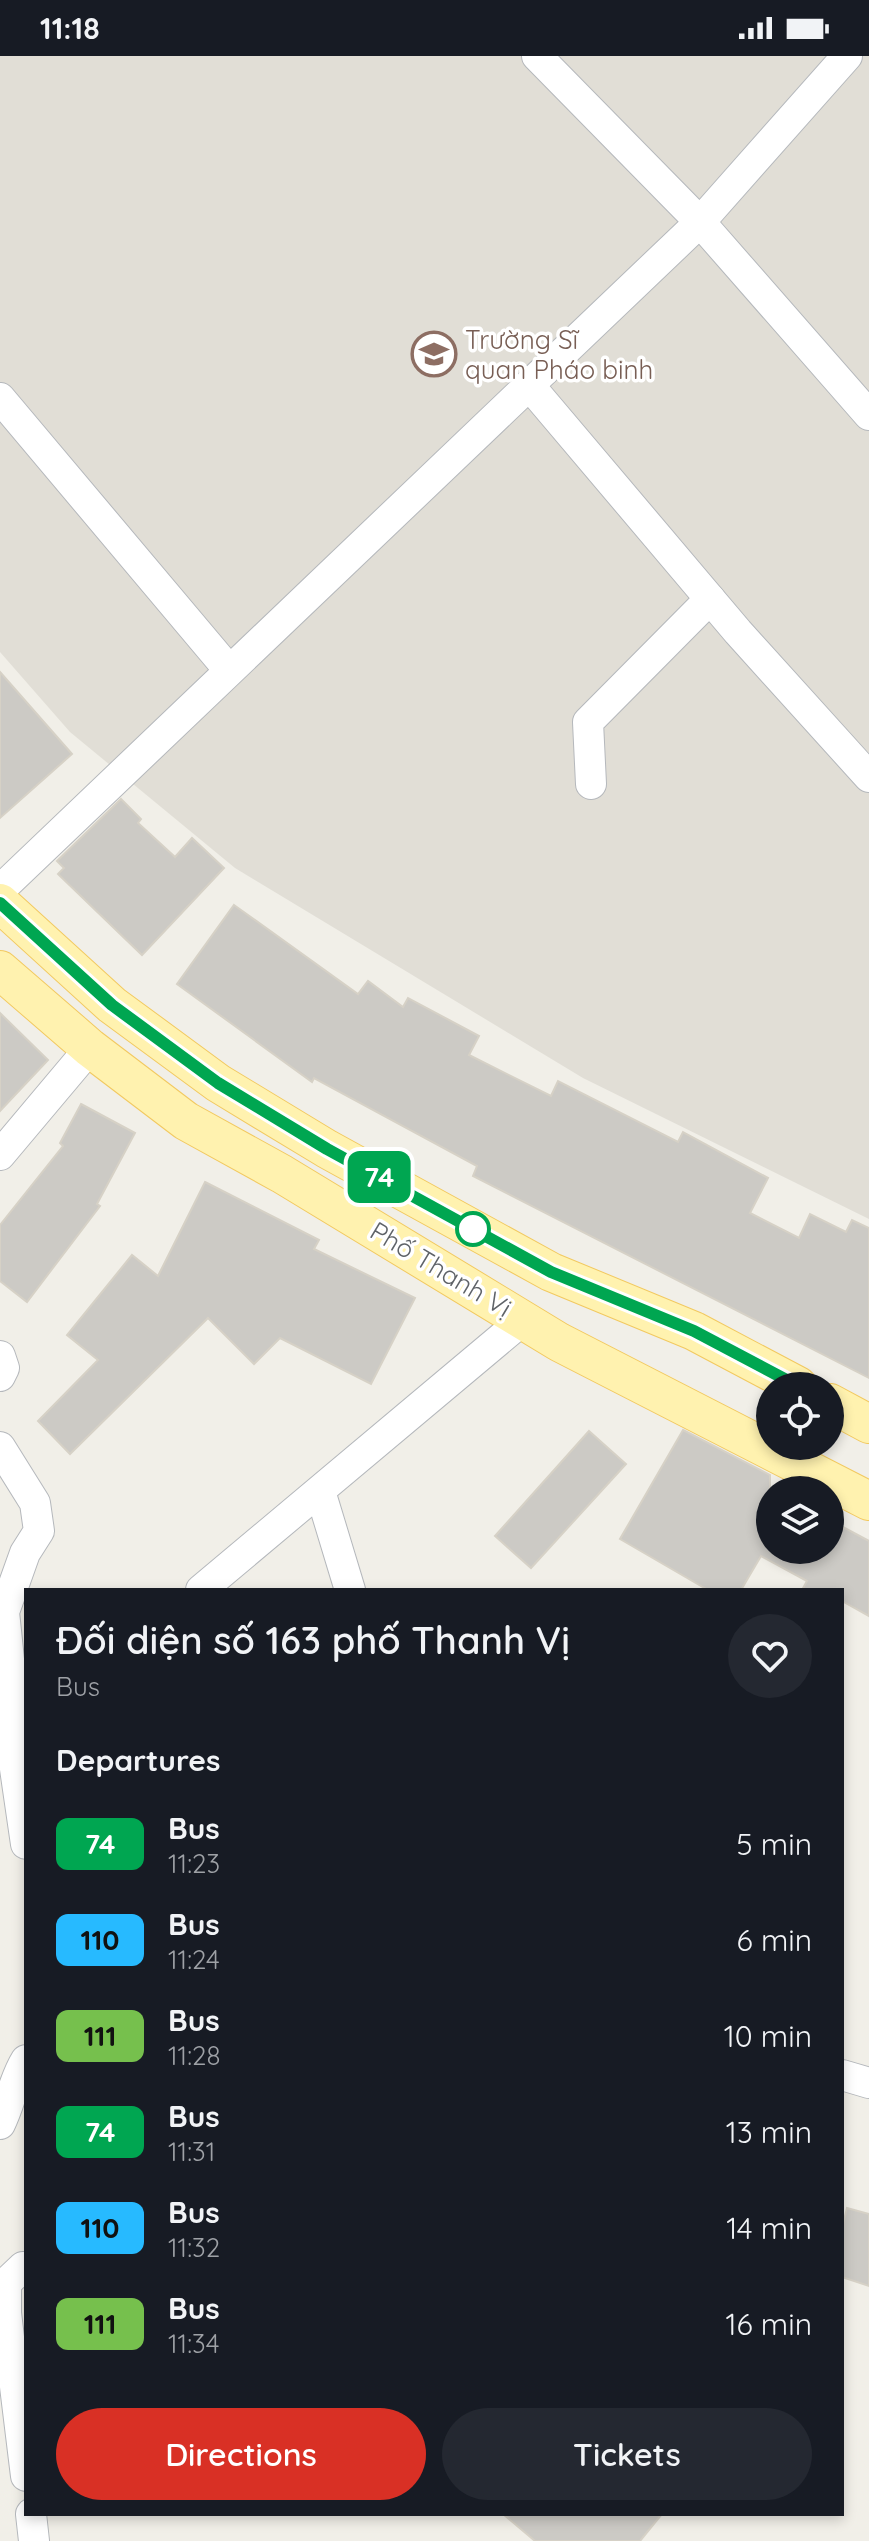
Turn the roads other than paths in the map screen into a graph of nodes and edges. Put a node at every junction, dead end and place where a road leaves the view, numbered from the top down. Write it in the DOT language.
graph roads {
  1 [pos="537,56"];
  2 [pos="847,56"];
  3 [pos="700,222"];
  4 [pos="529,385"];
  5 [pos="0,398"];
  6 [pos="869,415"];
  7 [pos="710,599"];
  8 [pos="229,670"];
  9 [pos="869,777"];
  10 [pos="591,784"];
  11 [pos="0,890"];
  12 [pos="0,903"];
  13 [pos="0,970"];
  14 [pos="90,1048"];
  15 [pos="0,1155"];
  16 [pos="524,1319"];
  17 [pos="0,1356"];
  18 [pos="772,1372"];
  19 [pos="0,1376"];
  20 [pos="844,1411"];
  21 [pos="869,1424"];
  22 [pos="0,1447"];
  23 [pos="320,1491"];
  24 [pos="869,1501"];
  25 [pos="203,1588"];
  26 [pos="349,1588"];
  27 [pos="6,1744"];
  28 [pos="24,1834"];
  29 [pos="24,2063"];
  30 [pos="844,2076"];
  31 [pos="869,2083"];
  32 [pos="0,2124"];
  33 [pos="16,2267"];
  34 [pos="24,2460"];
  35 [pos="31,2516"];
  36 [pos="34,2541"];
  1 -- 3 [label="street"];
  2 -- 3 [label="street"];
  3 -- 4 [label="street"];
  3 -- 6 [label="street"];
  4 -- 7 [label="street"];
  4 -- 8 [label="street"];
  5 -- 8 [label="street"];
  7 -- 9 [label="street"];
  7 -- 10 [label="street"];
  8 -- 11 [label="street"];
  12 -- 18 [label="main road, Phố Thanh Vị"];
  13 -- 14 [label="main road, Phố Thanh Vị"];
  14 -- 15 [label="street"];
  14 -- 16 [label="main road, Phố Thanh Vị"];
  16 -- 23 [label="street"];
  16 -- 24 [label="main road, Phố Thanh Vị"];
  17 -- 19 [label="street"];
  20 -- 21 [label="main road"];
  22 -- 27 [label="street"];
  23 -- 25 [label="street"];
  23 -- 26 [label="street"];
  27 -- 28 [label="street"];
  29 -- 32 [label="street"];
  30 -- 31 [label="street"];
  33 -- 34 [label="street"];
  35 -- 36 [label="street"];
}
